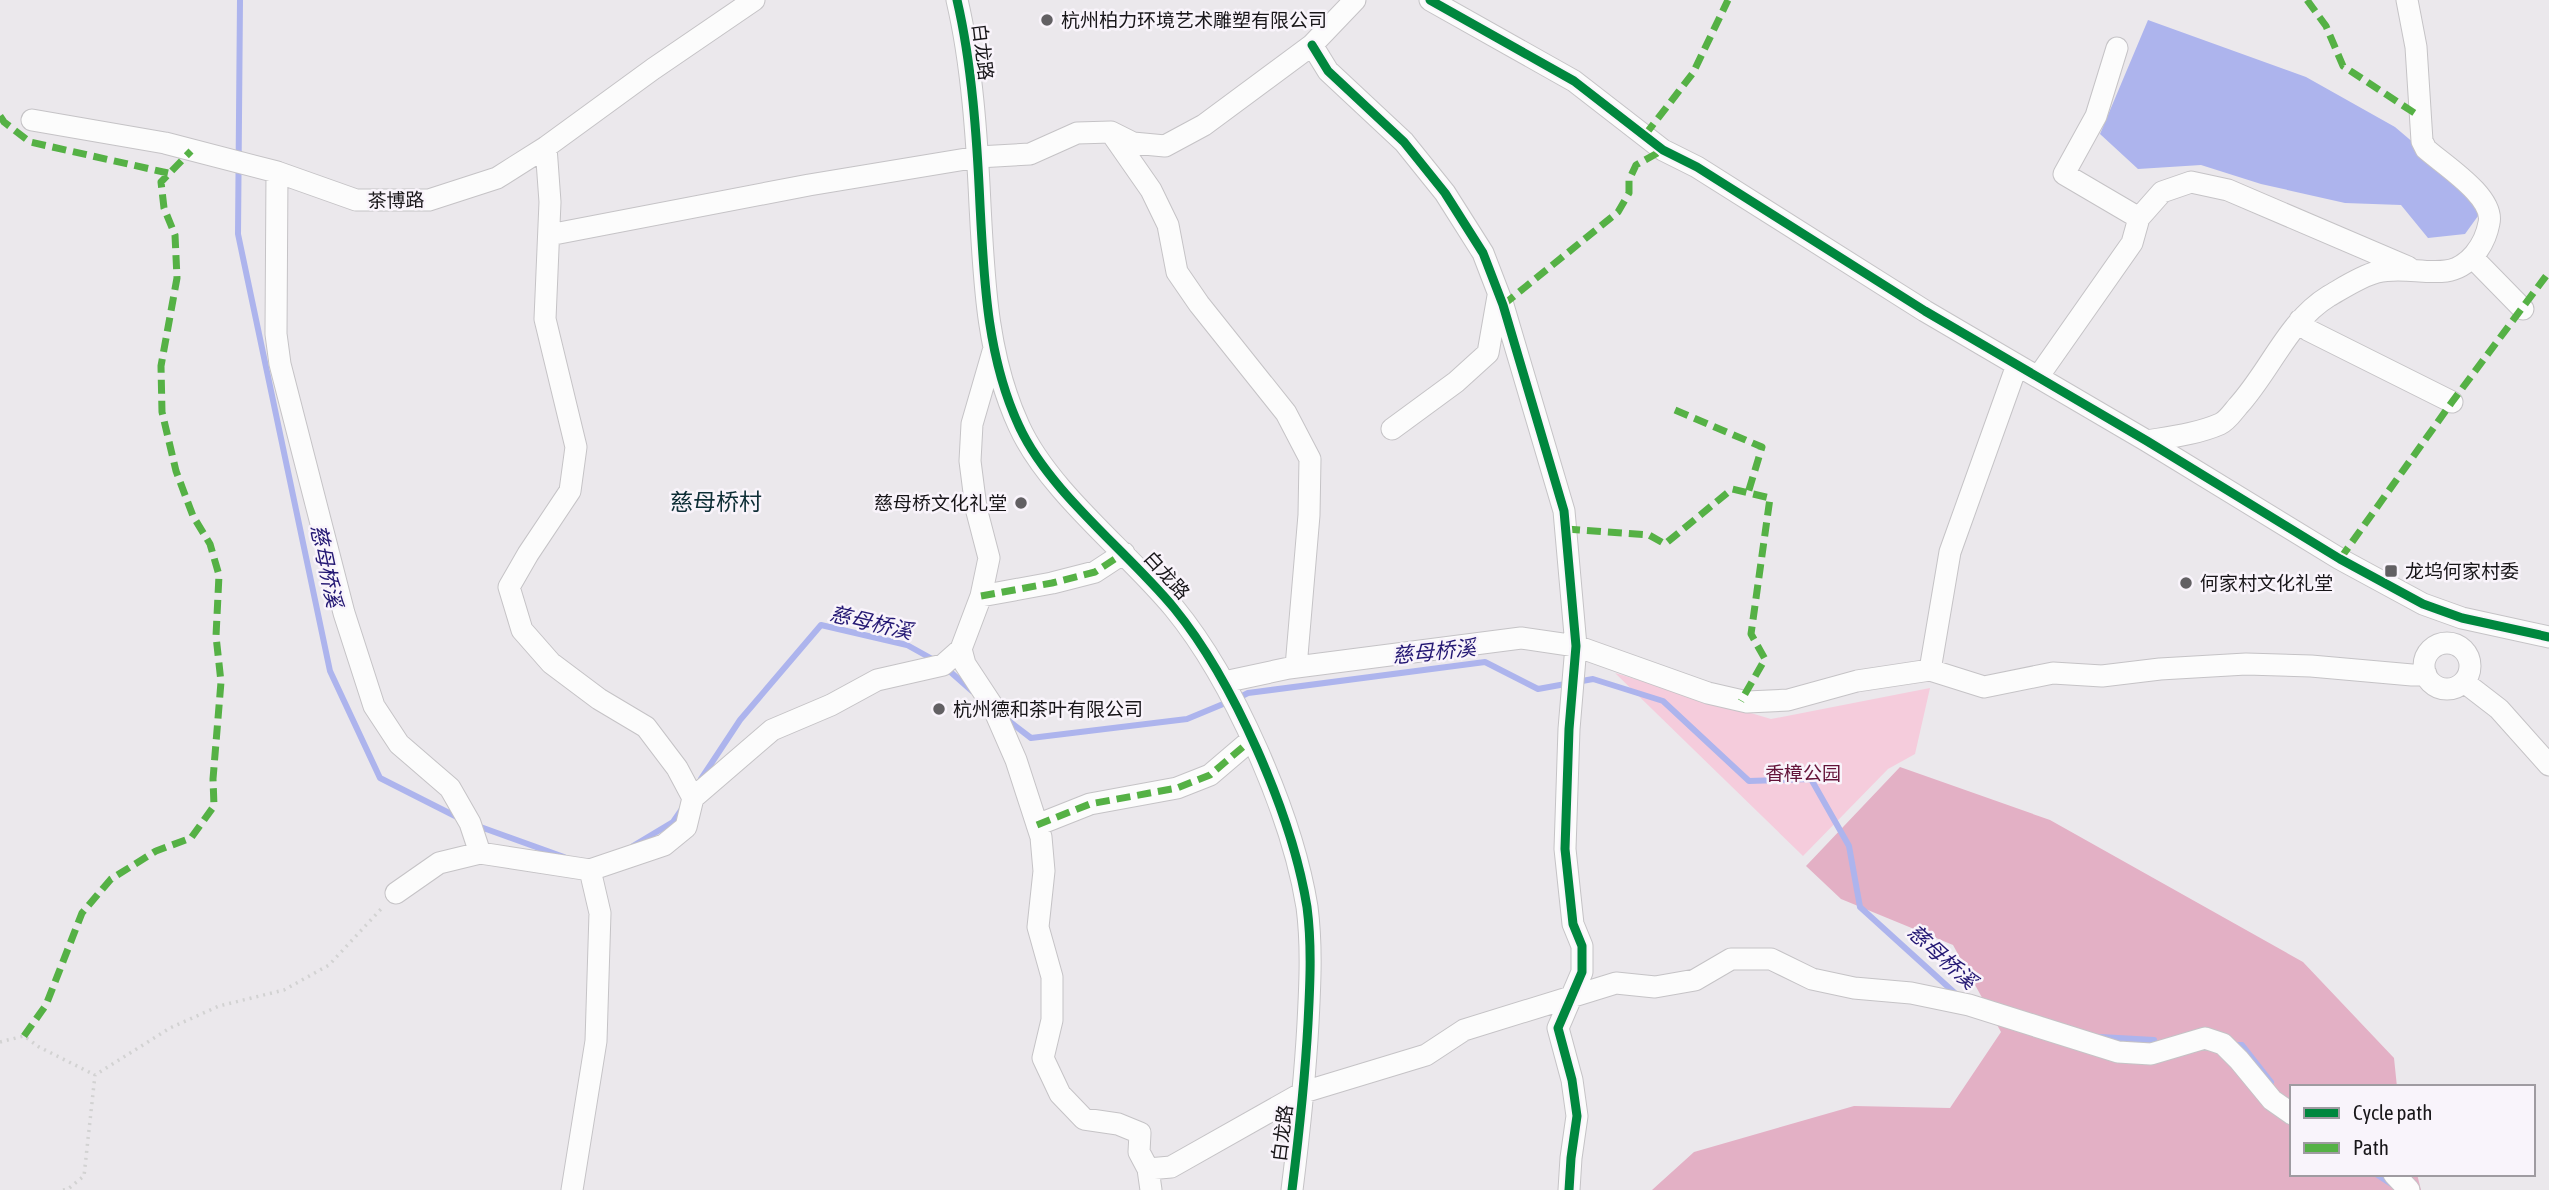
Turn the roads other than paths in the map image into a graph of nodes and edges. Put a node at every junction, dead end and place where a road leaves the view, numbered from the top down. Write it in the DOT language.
graph roads {
  1 [pos="754,0"];
  2 [pos="957,0"];
  3 [pos="1355,0"];
  4 [pos="1430,0"];
  5 [pos="2407,0"];
  6 [pos="1312,46"];
  7 [pos="2117,48"];
  8 [pos="32,120"];
  9 [pos="1111,132"];
  10 [pos="546,147"];
  11 [pos="978,157"];
  12 [pos="277,172"];
  13 [pos="2139,218"];
  14 [pos="549,235"];
  15 [pos="2473,258"];
  16 [pos="2411,269"];
  17 [pos="1498,293"];
  18 [pos="2523,309"];
  19 [pos="2300,320"];
  20 [pos="994,348"];
  21 [pos="2017,365"];
  22 [pos="2038,377"];
  23 [pos="2452,402"];
  24 [pos="1392,429"];
  25 [pos="2147,441"];
  26 [pos="1124,554"];
  27 [pos="981,596"];
  28 [pos="2462,618"];
  29 [pos="2549,637"];
  30 [pos="2452,643"];
  31 [pos="1576,646"];
  32 [pos="961,649"];
  33 [pos="1296,667"];
  34 [pos="1930,670"];
  35 [pos="2426,674"];
  36 [pos="1224,682"];
  37 [pos="2464,682"];
  38 [pos="1251,740"];
  39 [pos="2549,765"];
  40 [pos="693,798"];
  41 [pos="1037,825"];
  42 [pos="480,853"];
  43 [pos="590,870"];
  44 [pos="396,893"];
  45 [pos="1569,999"];
  46 [pos="1304,1092"];
  47 [pos="2290,1113"];
  48 [pos="1148,1169"];
  49 [pos="2396,1176"];
  50 [pos="572,1190"];
  51 [pos="1151,1190"];
  52 [pos="1293,1190"];
  53 [pos="1569,1190"];
  54 [pos="2409,1190"];
  1 -- 10 [label="street, 茶博路"];
  2 -- 11 [label="street, 白龙路"];
  3 -- 6 [label="street"];
  4 -- 21 [label="street"];
  5 -- 15 [label="street"];
  6 -- 9 [label="street"];
  6 -- 17 [label="street"];
  7 -- 13 [label="street"];
  8 -- 12 [label="street, 茶博路"];
  9 -- 11 [label="street"];
  9 -- 33 [label="street"];
  10 -- 12 [label="street, 茶博路"];
  10 -- 14 [label="street"];
  11 -- 14 [label="street"];
  11 -- 20 [label="street, 白龙路"];
  12 -- 42 [label="street"];
  13 -- 16 [label="street"];
  13 -- 22 [label="street"];
  14 -- 40 [label="street"];
  15 -- 16 [label="street"];
  15 -- 18 [label="street"];
  16 -- 19 [label="street"];
  17 -- 24 [label="street"];
  17 -- 31 [label="street"];
  19 -- 23 [label="street"];
  19 -- 25 [label="street"];
  20 -- 26 [label="street, 白龙路"];
  20 -- 27 [label="street"];
  21 -- 22 [label="street"];
  21 -- 34 [label="street"];
  22 -- 25 [label="street"];
  25 -- 28 [label="street"];
  26 -- 27 [label="street"];
  26 -- 36 [label="street, 白龙路"];
  27 -- 32 [label="street"];
  28 -- 29 [label="street"];
  28 -- 30 [label="street"];
  30 -- 35 [label="street"];
  30 -- 37 [label="street"];
  31 -- 33 [label="street"];
  31 -- 34 [label="street"];
  31 -- 45 [label="street"];
  32 -- 40 [label="street"];
  32 -- 41 [label="street"];
  33 -- 36 [label="street"];
  34 -- 35 [label="street"];
  35 -- 37 [label="street"];
  36 -- 38 [label="street, 白龙路"];
  37 -- 39 [label="street"];
  38 -- 41 [label="street"];
  38 -- 46 [label="street, 白龙路"];
  40 -- 43 [label="street"];
  41 -- 48 [label="street"];
  42 -- 43 [label="street"];
  42 -- 44 [label="street"];
  43 -- 50 [label="street"];
  45 -- 46 [label="street"];
  45 -- 47 [label="street"];
  45 -- 53 [label="street"];
  46 -- 48 [label="street"];
  46 -- 52 [label="street, 白龙路"];
  48 -- 51 [label="street"];
  49 -- 54 [label="street"];
}
